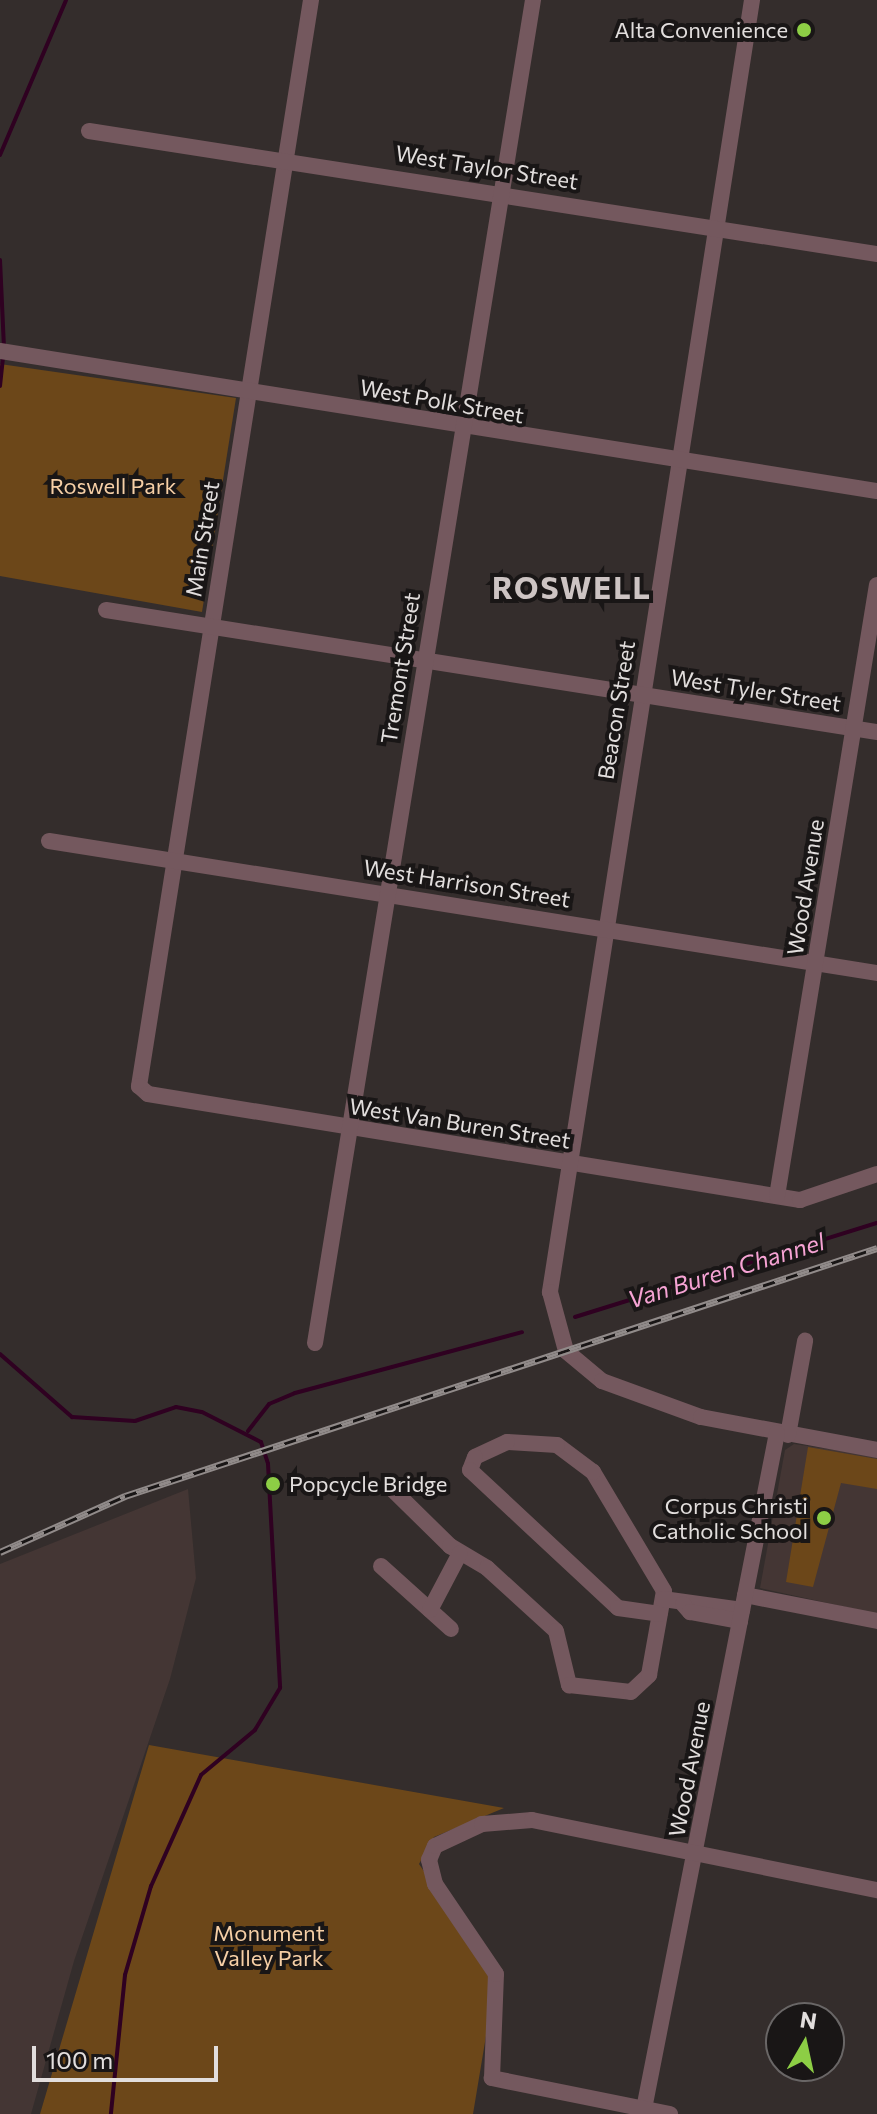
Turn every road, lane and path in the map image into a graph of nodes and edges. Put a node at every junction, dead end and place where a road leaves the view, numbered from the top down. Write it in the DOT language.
graph roads {
  1 [pos="311,0"];
  2 [pos="533,0"];
  3 [pos="752,0"];
  4 [pos="89,131"];
  5 [pos="286,156"];
  6 [pos="542,179"];
  7 [pos="501,192"];
  8 [pos="538,197"];
  9 [pos="715,227"];
  10 [pos="877,254"];
  11 [pos="0,351"];
  12 [pos="248,391"];
  13 [pos="463,427"];
  14 [pos="678,462"];
  15 [pos="877,491"];
  16 [pos="877,585"];
  17 [pos="106,610"];
  18 [pos="210,625"];
  19 [pos="424,659"];
  20 [pos="641,695"];
  21 [pos="854,728"];
  22 [pos="877,732"];
  23 [pos="49,841"];
  24 [pos="172,859"];
  25 [pos="387,893"];
  26 [pos="602,926"];
  27 [pos="815,963"];
  28 [pos="877,973"];
  29 [pos="139,1086"];
  30 [pos="351,1128"];
  31 [pos="565,1163"];
  32 [pos="877,1174"];
  33 [pos="777,1196"];
  34 [pos="805,1341"];
  35 [pos="315,1343"];
  36 [pos="783,1434"];
  37 [pos="877,1450"];
  38 [pos="389,1486"];
  39 [pos="460,1553"];
  40 [pos="381,1566"];
  41 [pos="661,1607"];
  42 [pos="742,1609"];
  43 [pos="430,1610"];
  44 [pos="877,1621"];
  45 [pos="451,1629"];
  46 [pos="696,1853"];
  47 [pos="877,1890"];
  48 [pos="644,2111"];
  49 [pos="670,2114"];
  1 -- 5 [label="street, Main Street"];
  2 -- 7 [label="street, Tremont Street"];
  3 -- 9 [label="street, Beacon Street"];
  4 -- 5 [label="street, West Taylor Street"];
  5 -- 7 [label="street, West Taylor Street"];
  5 -- 12 [label="street, Main Street"];
  6 -- 8 [label="street"];
  7 -- 8 [label="street, West Taylor Street"];
  7 -- 13 [label="street, Tremont Street"];
  8 -- 9 [label="street, West Taylor Street"];
  9 -- 10 [label="street, West Taylor Street"];
  9 -- 14 [label="street, Beacon Street"];
  11 -- 12 [label="street, West Polk Street"];
  12 -- 13 [label="street, West Polk Street"];
  12 -- 18 [label="street, Main Street"];
  13 -- 14 [label="street, West Polk Street"];
  13 -- 19 [label="street, Tremont Street"];
  14 -- 15 [label="street, West Polk Street"];
  14 -- 20 [label="street, Beacon Street"];
  16 -- 21 [label="street, Wood Avenue"];
  17 -- 18 [label="street, West Tyler Street"];
  18 -- 19 [label="street, West Tyler Street"];
  18 -- 24 [label="street, Main Street"];
  19 -- 20 [label="street, West Tyler Street"];
  19 -- 25 [label="street, Tremont Street"];
  20 -- 21 [label="street, West Tyler Street"];
  20 -- 26 [label="street, Beacon Street"];
  21 -- 22 [label="street, West Tyler Street"];
  21 -- 27 [label="street, Wood Avenue"];
  23 -- 24 [label="street, West Harrison Street"];
  24 -- 25 [label="street, West Harrison Street"];
  24 -- 29 [label="street, Main Street"];
  25 -- 26 [label="street, West Harrison Street"];
  25 -- 30 [label="street, Tremont Street"];
  26 -- 27 [label="street, West Harrison Street"];
  26 -- 31 [label="street, Beacon Street"];
  27 -- 28 [label="street, West Harrison Street"];
  27 -- 33 [label="street, Wood Avenue"];
  29 -- 30 [label="street, West Van Buren Street"];
  30 -- 31 [label="street, West Van Buren Street"];
  30 -- 35 [label="street, Tremont Street"];
  31 -- 33 [label="street, West Van Buren Street"];
  31 -- 36 [label="street, Beacon Street"];
  32 -- 33 [label="street, West Van Buren Street"];
  34 -- 36 [label="street, Wood Avenue"];
  36 -- 37 [label="street"];
  36 -- 42 [label="street, Wood Avenue"];
  38 -- 39 [label="street"];
  39 -- 41 [label="street"];
  39 -- 43 [label="street"];
  40 -- 43 [label="street"];
  41 -- 41 [label="street"];
  41 -- 42 [label="street"];
  42 -- 44 [label="street"];
  42 -- 46 [label="street, Wood Avenue"];
  43 -- 45 [label="street"];
  46 -- 47 [label="street"];
  46 -- 48 [label="street, Wood Avenue"];
  46 -- 48 [label="street"];
  48 -- 49 [label="street"];
}
